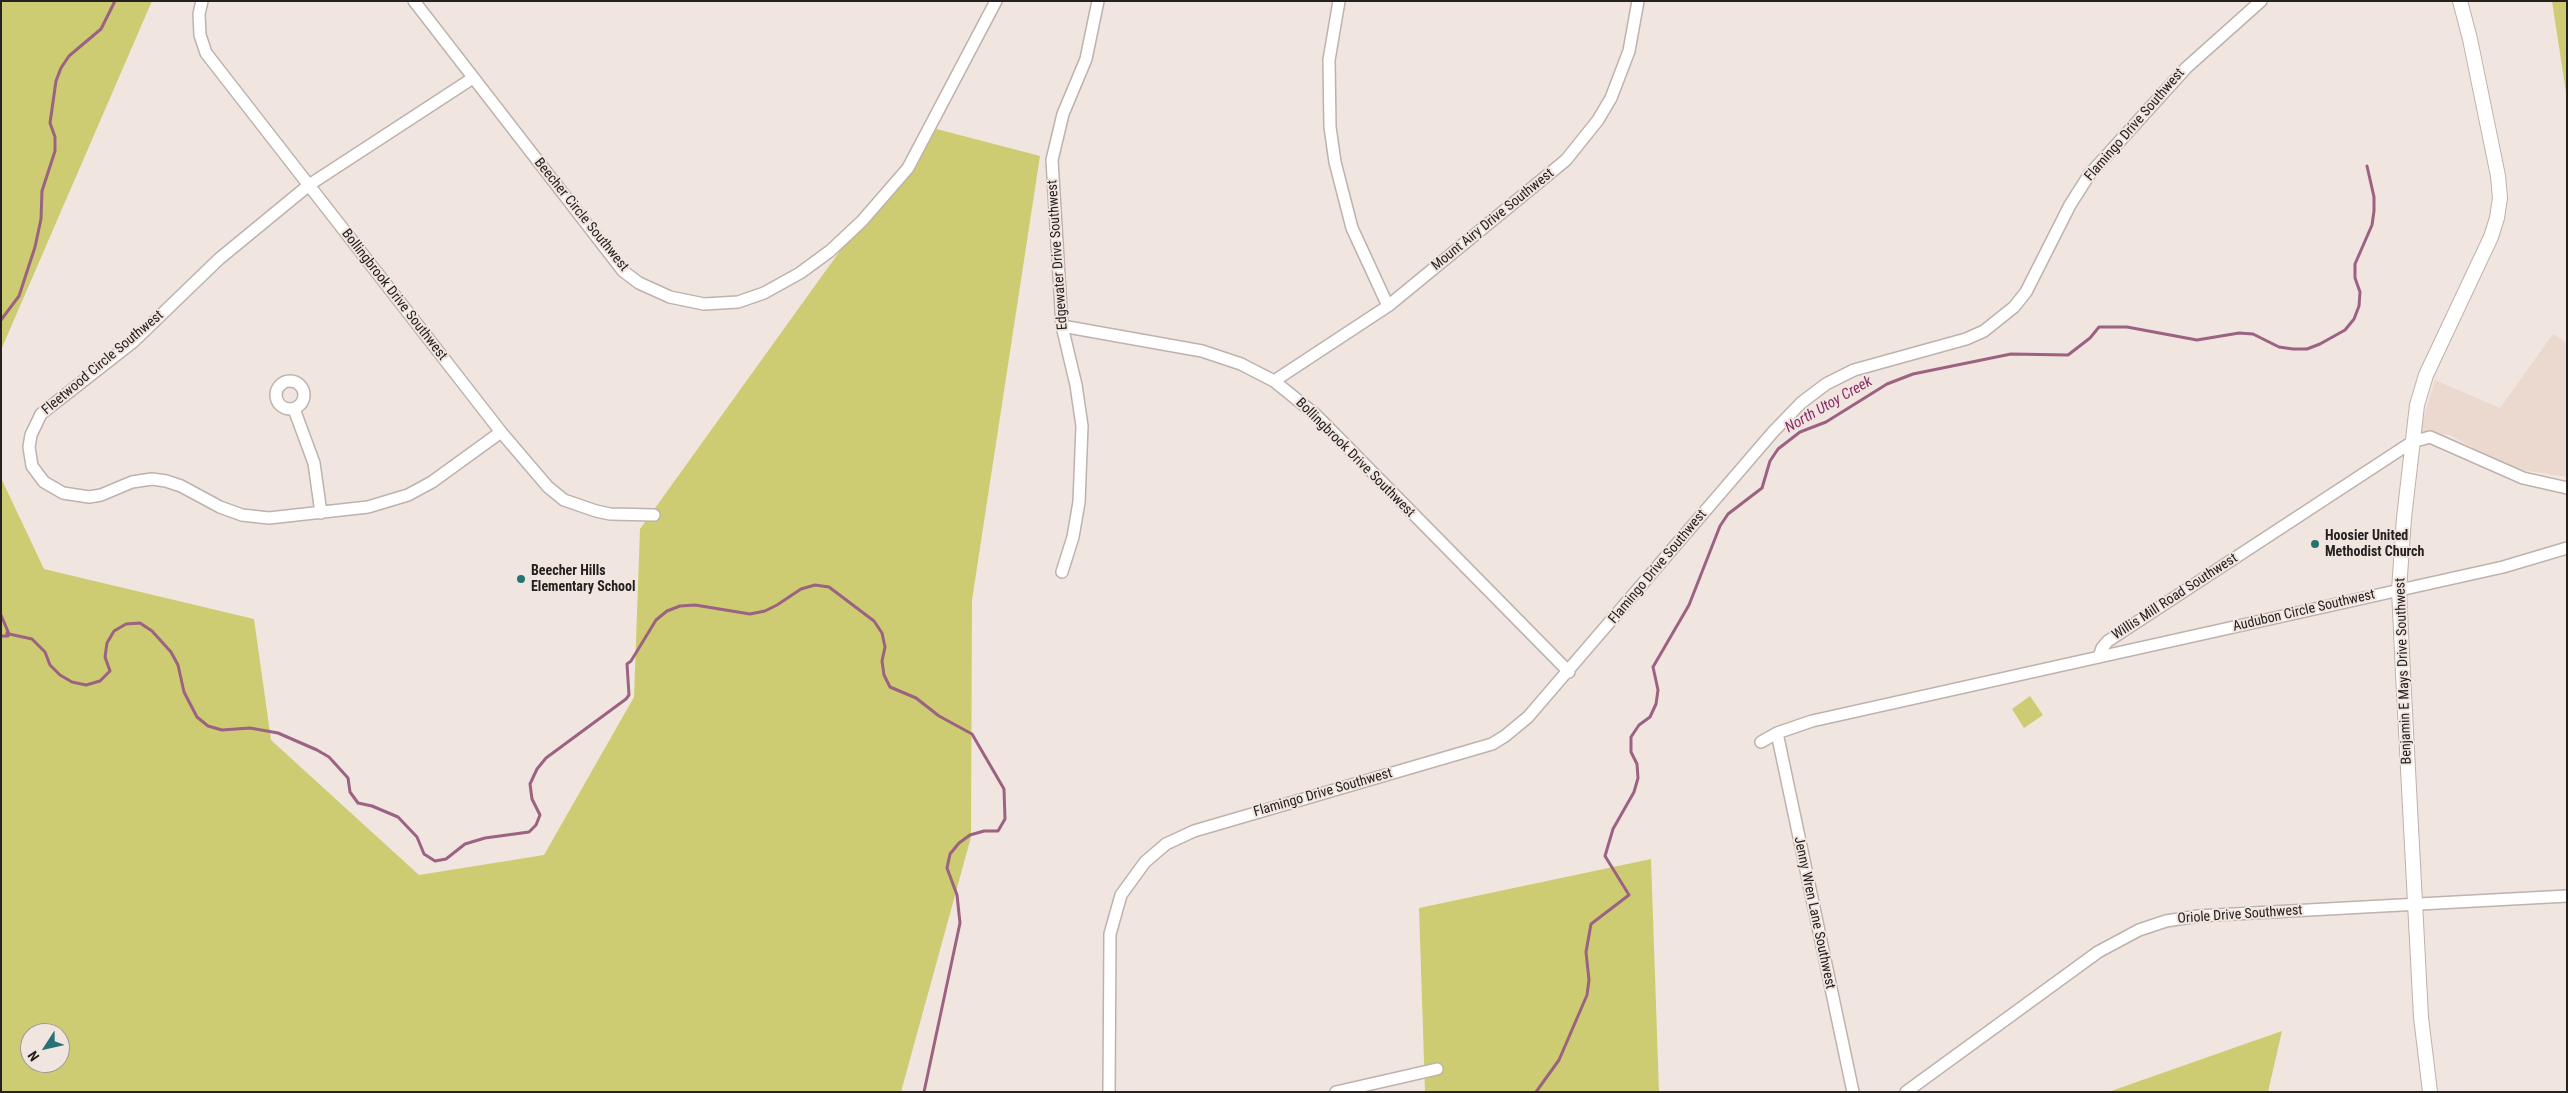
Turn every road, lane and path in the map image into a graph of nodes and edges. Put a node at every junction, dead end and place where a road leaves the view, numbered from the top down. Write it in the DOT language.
graph roads {
  1 [pos="202,1"];
  2 [pos="414,1"];
  3 [pos="996,1"];
  4 [pos="1098,1"];
  5 [pos="1339,1"];
  6 [pos="1638,1"];
  7 [pos="2262,1"];
  8 [pos="2460,1"];
  9 [pos="473,78"];
  10 [pos="309,185"];
  11 [pos="1388,306"];
  12 [pos="1062,326"];
  13 [pos="1274,381"];
  14 [pos="294,409"];
  15 [pos="501,432"];
  16 [pos="2412,442"];
  17 [pos="2567,488"];
  18 [pos="321,513"];
  19 [pos="654,515"];
  20 [pos="2567,548"];
  21 [pos="1062,572"];
  22 [pos="2399,590"];
  23 [pos="2099,657"];
  24 [pos="1569,672"];
  25 [pos="1777,733"];
  26 [pos="1761,742"];
  27 [pos="2567,896"];
  28 [pos="2414,904"];
  29 [pos="1437,1069"];
  30 [pos="1109,1092"];
  31 [pos="1336,1092"];
  32 [pos="1852,1092"];
  33 [pos="1906,1092"];
  34 [pos="2430,1092"];
  1 -- 10 [label="street, Bollingbrook Drive Southwest"];
  2 -- 9 [label="street, Beecher Circle Southwest"];
  3 -- 9 [label="street, Beecher Circle Southwest"];
  4 -- 12 [label="street, Edgewater Drive Southwest"];
  5 -- 11 [label="street"];
  6 -- 11 [label="street, Mount Airy Drive Southwest"];
  7 -- 24 [label="street, Flamingo Drive Southwest"];
  8 -- 16 [label="street, Benjamin E Mays Drive Southwest"];
  9 -- 10 [label="street, Fleetwood Circle Southwest"];
  10 -- 15 [label="street, Bollingbrook Drive Southwest"];
  10 -- 18 [label="street, Fleetwood Circle Southwest"];
  11 -- 13 [label="street, Mount Airy Drive Southwest"];
  12 -- 13 [label="street, Bollingbrook Drive Southwest"];
  12 -- 21 [label="street, Edgewater Drive Southwest"];
  13 -- 24 [label="street, Bollingbrook Drive Southwest"];
  14 -- 18 [label="street"];
  15 -- 18 [label="street, Fleetwood Circle Southwest"];
  15 -- 19 [label="street, Bollingbrook Drive Southwest"];
  16 -- 17 [label="street, Willis Mill Road Southwest"];
  16 -- 22 [label="street, Benjamin E Mays Drive Southwest"];
  16 -- 23 [label="street, Willis Mill Road Southwest"];
  20 -- 22 [label="street, Audubon Circle Southwest"];
  22 -- 23 [label="street, Audubon Circle Southwest"];
  22 -- 28 [label="street, Benjamin E Mays Drive Southwest"];
  23 -- 25 [label="street"];
  24 -- 30 [label="street, Flamingo Drive Southwest"];
  25 -- 26 [label="street"];
  25 -- 32 [label="street, Jenny Wren Lane Southwest"];
  27 -- 28 [label="street, Oriole Drive Southwest"];
  28 -- 33 [label="street, Oriole Drive Southwest"];
  28 -- 34 [label="street, Benjamin E Mays Drive Southwest"];
  29 -- 31 [label="street"];
}
